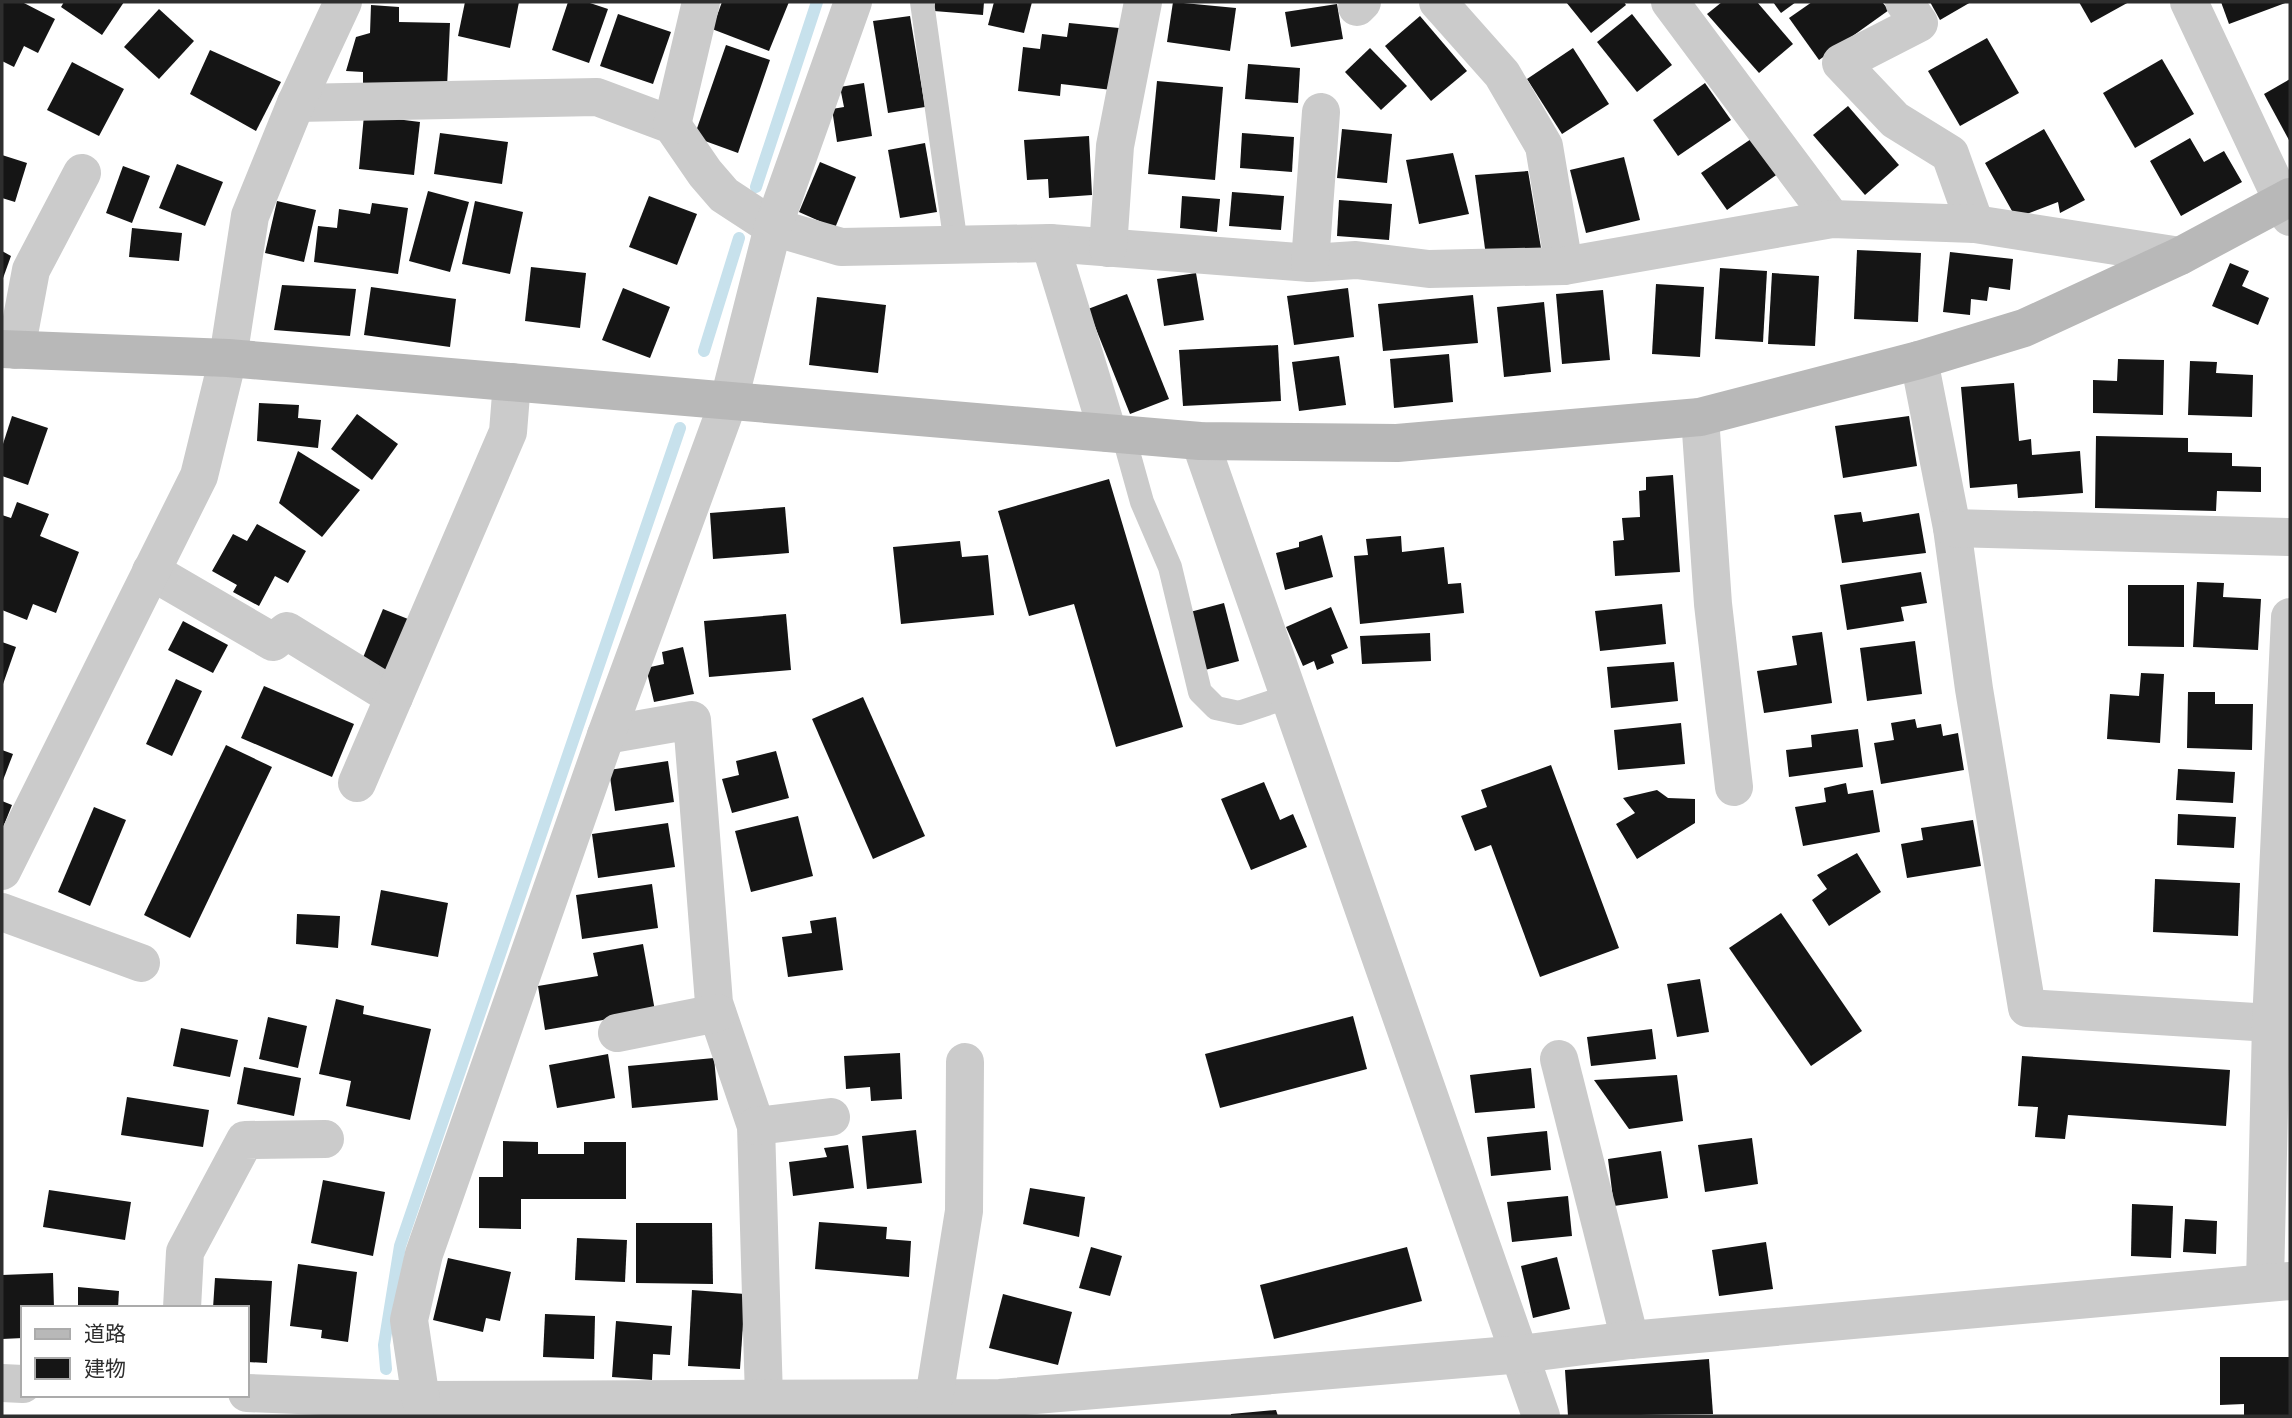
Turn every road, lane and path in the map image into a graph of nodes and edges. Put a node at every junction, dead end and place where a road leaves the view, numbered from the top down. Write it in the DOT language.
graph roads {
  1 [pos="343,2"];
  2 [pos="701,2"];
  3 [pos="853,2"];
  4 [pos="922,2"];
  5 [pos="1143,2"];
  6 [pos="1438,2"];
  7 [pos="1670,2"];
  8 [pos="1904,2"];
  9 [pos="2189,2"];
  10 [pos="296,103"];
  11 [pos="1321,112"];
  12 [pos="672,125"];
  13 [pos="82,173"];
  14 [pos="2288,204"];
  15 [pos="1832,219"];
  16 [pos="1975,224"];
  17 [pos="773,227"];
  18 [pos="1050,243"];
  19 [pos="956,245"];
  20 [pos="1108,248"];
  21 [pos="2180,256"];
  22 [pos="1310,263"];
  23 [pos="1564,266"];
  24 [pos="9,350"];
  25 [pos="228,359"];
  26 [pos="1919,360"];
  27 [pos="512,382"];
  28 [pos="729,400"];
  29 [pos="1700,417"];
  30 [pos="1115,434"];
  31 [pos="1200,441"];
  32 [pos="1952,528"];
  33 [pos="2290,537"];
  34 [pos="151,571"];
  35 [pos="2290,617"];
  36 [pos="1290,696"];
  37 [pos="394,697"];
  38 [pos="606,735"];
  39 [pos="357,783"];
  40 [pos="1734,787"];
  41 [pos="2,871"];
  42 [pos="2,912"];
  43 [pos="141,962"];
  44 [pos="717,1013"];
  45 [pos="2271,1023"];
  46 [pos="617,1033"];
  47 [pos="1559,1059"];
  48 [pos="964,1062"];
  49 [pos="831,1118"];
  50 [pos="756,1126"];
  51 [pos="325,1139"];
  52 [pos="2278,1282"];
  53 [pos="182,1306"];
  54 [pos="1630,1340"];
  55 [pos="1522,1354"];
  56 [pos="2,1383"];
  57 [pos="21,1384"];
  58 [pos="248,1393"];
  59 [pos="764,1398"];
  60 [pos="934,1398"];
  61 [pos="421,1400"];
  62 [pos="999,1407"];
  63 [pos="803,1408"];
  64 [pos="1541,1416"];
  1 -- 10 [label="street"];
  2 -- 12 [label="street"];
  3 -- 17 [label="street"];
  4 -- 19 [label="lane"];
  5 -- 20 [label="street"];
  6 -- 23 [label="street"];
  7 -- 15 [label="street"];
  8 -- 16 [label="street"];
  9 -- 14 [label="street"];
  10 -- 12 [label="street"];
  10 -- 25 [label="street"];
  11 -- 22 [label="street"];
  12 -- 17 [label="street"];
  13 -- 24 [label="street"];
  14 -- 21 [label="street"];
  15 -- 16 [label="street"];
  15 -- 23 [label="street"];
  16 -- 21 [label="street"];
  17 -- 19 [label="street"];
  17 -- 28 [label="street"];
  18 -- 19 [label="street"];
  18 -- 20 [label="street"];
  18 -- 30 [label="street"];
  20 -- 22 [label="street"];
  21 -- 26 [label="street"];
  22 -- 23 [label="street"];
  24 -- 25 [label="street"];
  25 -- 27 [label="street"];
  25 -- 34 [label="street"];
  26 -- 29 [label="street"];
  26 -- 32 [label="street"];
  27 -- 28 [label="street"];
  27 -- 37 [label="street"];
  28 -- 30 [label="street"];
  28 -- 38 [label="street"];
  29 -- 31 [label="street"];
  29 -- 40 [label="street"];
  30 -- 31 [label="street"];
  30 -- 36 [label="lane"];
  31 -- 36 [label="street"];
  32 -- 33 [label="street"];
  32 -- 45 [label="street"];
  34 -- 37 [label="street"];
  34 -- 41 [label="street"];
  35 -- 45 [label="street"];
  36 -- 55 [label="street"];
  37 -- 39 [label="street"];
  38 -- 44 [label="street"];
  38 -- 61 [label="street"];
  42 -- 43 [label="street"];
  44 -- 46 [label="street"];
  44 -- 50 [label="street"];
  45 -- 52 [label="street"];
  47 -- 54 [label="street"];
  48 -- 60 [label="street"];
  49 -- 50 [label="street"];
  50 -- 59 [label="street"];
  51 -- 53 [label="street"];
  52 -- 54 [label="street"];
  54 -- 55 [label="street"];
  55 -- 62 [label="street"];
  55 -- 64 [label="street"];
  56 -- 57 [label="street"];
  58 -- 61 [label="street"];
  59 -- 61 [label="street"];
  59 -- 63 [label="street"];
  60 -- 62 [label="street"];
  60 -- 63 [label="street"];
}
